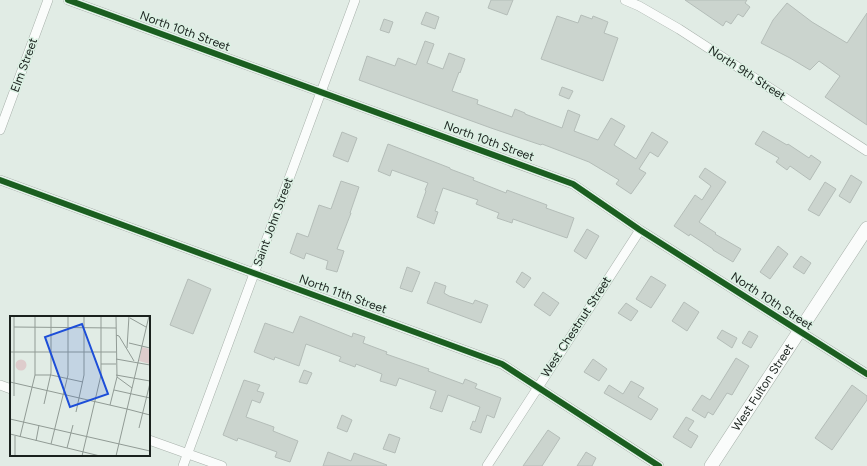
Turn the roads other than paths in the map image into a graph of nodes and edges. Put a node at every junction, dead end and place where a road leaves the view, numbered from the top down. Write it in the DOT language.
graph roads {
  1 [pos="48,0"];
  2 [pos="68,0"];
  3 [pos="355,0"];
  4 [pos="625,0"];
  5 [pos="321,92"];
  6 [pos="0,130"];
  7 [pos="867,151"];
  8 [pos="0,180"];
  9 [pos="867,228"];
  10 [pos="640,230"];
  11 [pos="254,273"];
  12 [pos="799,332"];
  13 [pos="867,374"];
  14 [pos="0,385"];
  15 [pos="538,387"];
  16 [pos="10,389"];
  17 [pos="150,440"];
  18 [pos="188,454"];
  19 [pos="183,466"];
  20 [pos="222,466"];
  21 [pos="487,466"];
  22 [pos="659,466"];
  23 [pos="711,466"];
  1 -- 6 [label="street, Elm Street"];
  2 -- 5 [label="street, North 10th Street"];
  3 -- 5 [label="street, Saint John Street"];
  4 -- 7 [label="street, North 9th Street"];
  5 -- 10 [label="street, North 10th Street"];
  5 -- 11 [label="street, Saint John Street"];
  8 -- 11 [label="street, North 11th Street"];
  9 -- 12 [label="street, West Fulton Street"];
  10 -- 12 [label="street, North 10th Street"];
  10 -- 15 [label="street, West Chestnut Street"];
  11 -- 15 [label="street, North 11th Street"];
  11 -- 18 [label="street, Saint John Street"];
  12 -- 13 [label="street, North 10th Street"];
  12 -- 23 [label="street, West Fulton Street"];
  14 -- 16 [label="street"];
  15 -- 21 [label="street, West Chestnut Street"];
  15 -- 22 [label="street, North 11th Street"];
  17 -- 18 [label="street"];
  18 -- 19 [label="street, Saint John Street"];
  18 -- 20 [label="street"];
}
